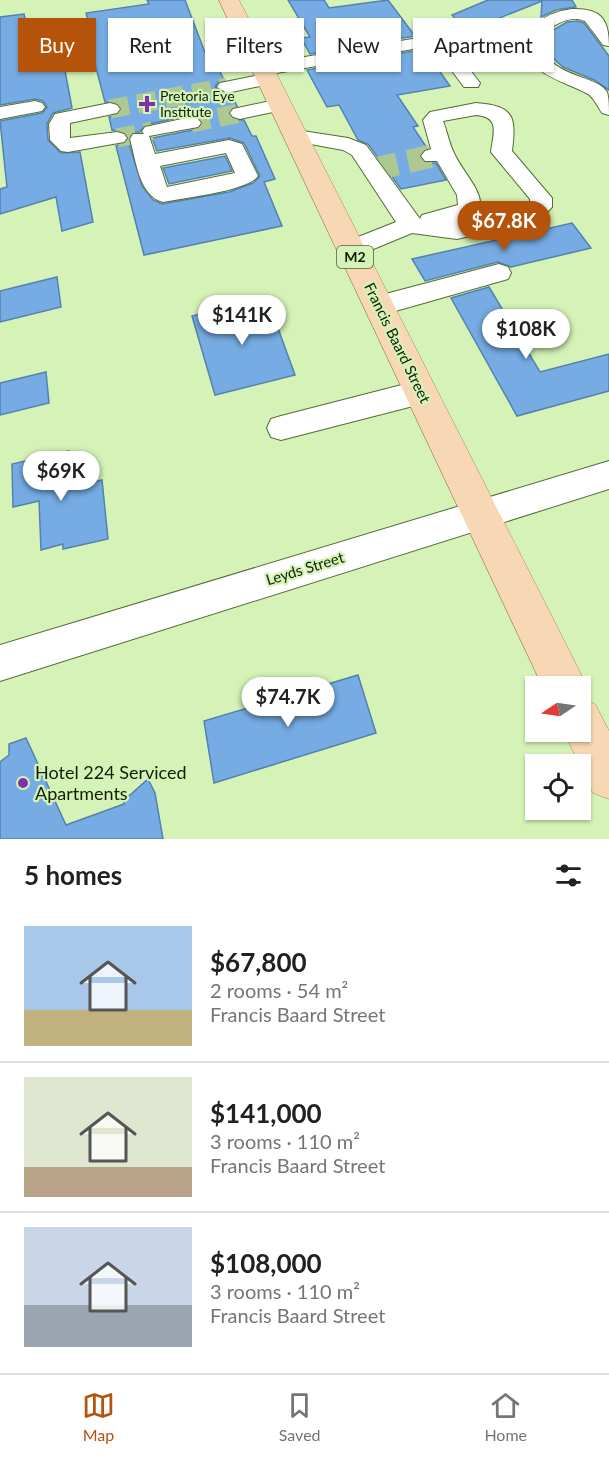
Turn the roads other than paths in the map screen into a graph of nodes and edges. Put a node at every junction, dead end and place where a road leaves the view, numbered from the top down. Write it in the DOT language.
graph roads {
  1 [pos="229,0"];
  2 [pos="597,0"];
  3 [pos="555,6"];
  4 [pos="609,41"];
  5 [pos="265,75"];
  6 [pos="471,83"];
  7 [pos="228,87"];
  8 [pos="280,105"];
  9 [pos="35,106"];
  10 [pos="110,109"];
  11 [pos="609,110"];
  12 [pos="0,113"];
  13 [pos="240,113"];
  14 [pos="191,123"];
  15 [pos="296,136"];
  16 [pos="117,138"];
  17 [pos="147,162"];
  18 [pos="410,225"];
  19 [pos="351,249"];
  20 [pos="499,273"];
  21 [pos="378,306"];
  22 [pos="421,393"];
  23 [pos="280,428"];
  24 [pos="609,476"];
  25 [pos="481,515"];
  26 [pos="0,663"];
  27 [pos="560,676"];
  28 [pos="591,741"];
  29 [pos="609,777"];
  1 -- 5 [label="main road, Francis Baard Street / M2"];
  2 -- 3 [label="street"];
  4 -- 11 [label="street"];
  5 -- 6 [label="street"];
  5 -- 7 [label="street"];
  5 -- 8 [label="main road, Francis Baard Street / M2"];
  8 -- 13 [label="street"];
  8 -- 15 [label="main road, Francis Baard Street / M2"];
  9 -- 12 [label="street"];
  10 -- 16 [label="street"];
  14 -- 17 [label="street"];
  15 -- 18 [label="street"];
  15 -- 19 [label="main road, Francis Baard Street / M2"];
  18 -- 18 [label="street"];
  18 -- 19 [label="street"];
  19 -- 21 [label="main road, Francis Baard Street / M2"];
  20 -- 21 [label="street"];
  21 -- 22 [label="main road, Francis Baard Street / M2"];
  22 -- 23 [label="street"];
  22 -- 25 [label="main road, Francis Baard Street / M2"];
  24 -- 25 [label="street, Leyds Street"];
  25 -- 26 [label="street, Leyds Street"];
  25 -- 27 [label="main road, Francis Baard Street / M2"];
  28 -- 29 [label="main road"];
}
